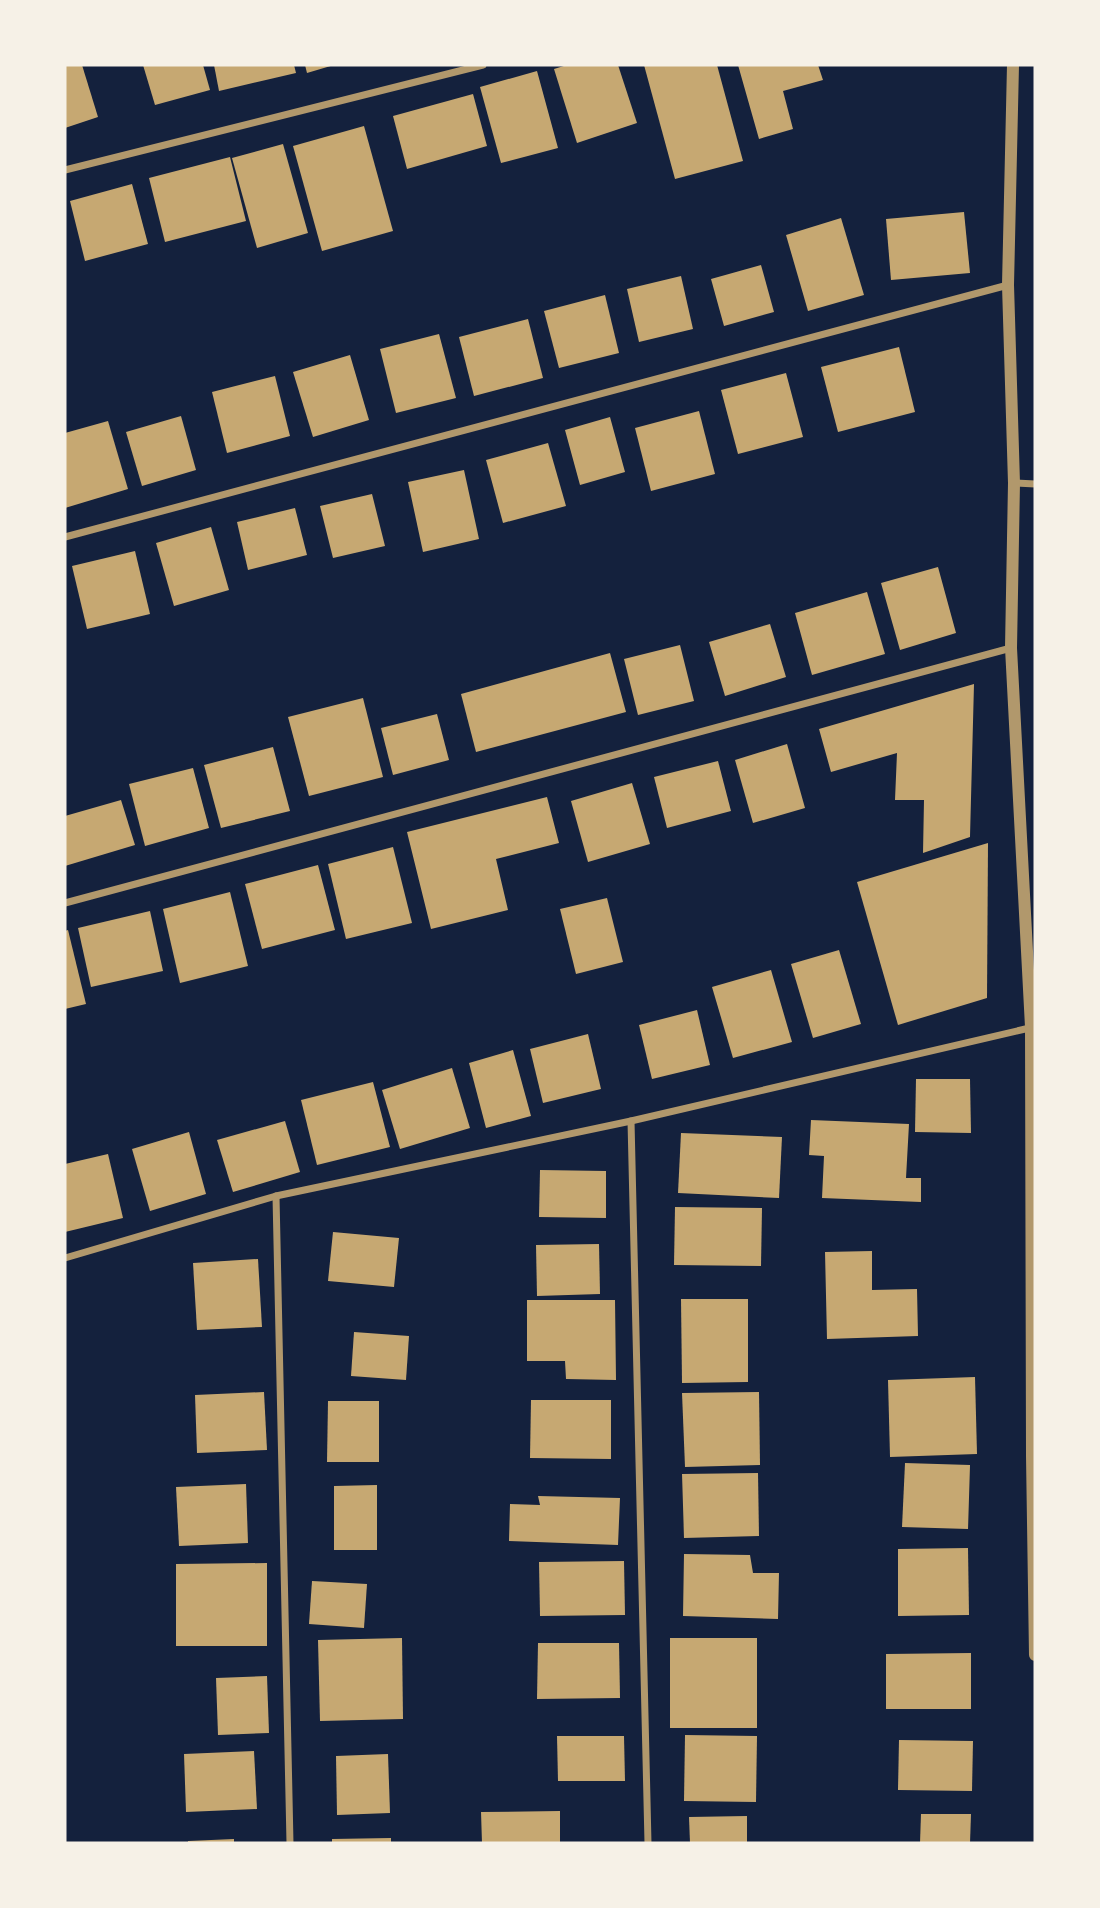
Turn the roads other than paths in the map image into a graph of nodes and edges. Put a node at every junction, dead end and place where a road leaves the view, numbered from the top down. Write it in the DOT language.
graph roads {
  1 [pos="482,65"];
  2 [pos="1013,65"];
  3 [pos="65,170"];
  4 [pos="1009,285"];
  5 [pos="1014,483"];
  6 [pos="1035,484"];
  7 [pos="65,537"];
  8 [pos="1012,648"];
  9 [pos="65,903"];
  10 [pos="1033,1027"];
  11 [pos="631,1121"];
  12 [pos="276,1196"];
  13 [pos="65,1258"];
  14 [pos="1034,1456"];
  15 [pos="1035,1655"];
  16 [pos="290,1843"];
  17 [pos="648,1843"];
  1 -- 3 [label="street"];
  2 -- 4 [label="street"];
  4 -- 5 [label="street"];
  4 -- 7 [label="street"];
  5 -- 6 [label="street"];
  5 -- 8 [label="street"];
  8 -- 9 [label="street"];
  8 -- 10 [label="street"];
  10 -- 11 [label="street"];
  10 -- 14 [label="street"];
  11 -- 12 [label="street"];
  11 -- 17 [label="street"];
  12 -- 13 [label="street"];
  12 -- 16 [label="street"];
  14 -- 15 [label="street"];
}
